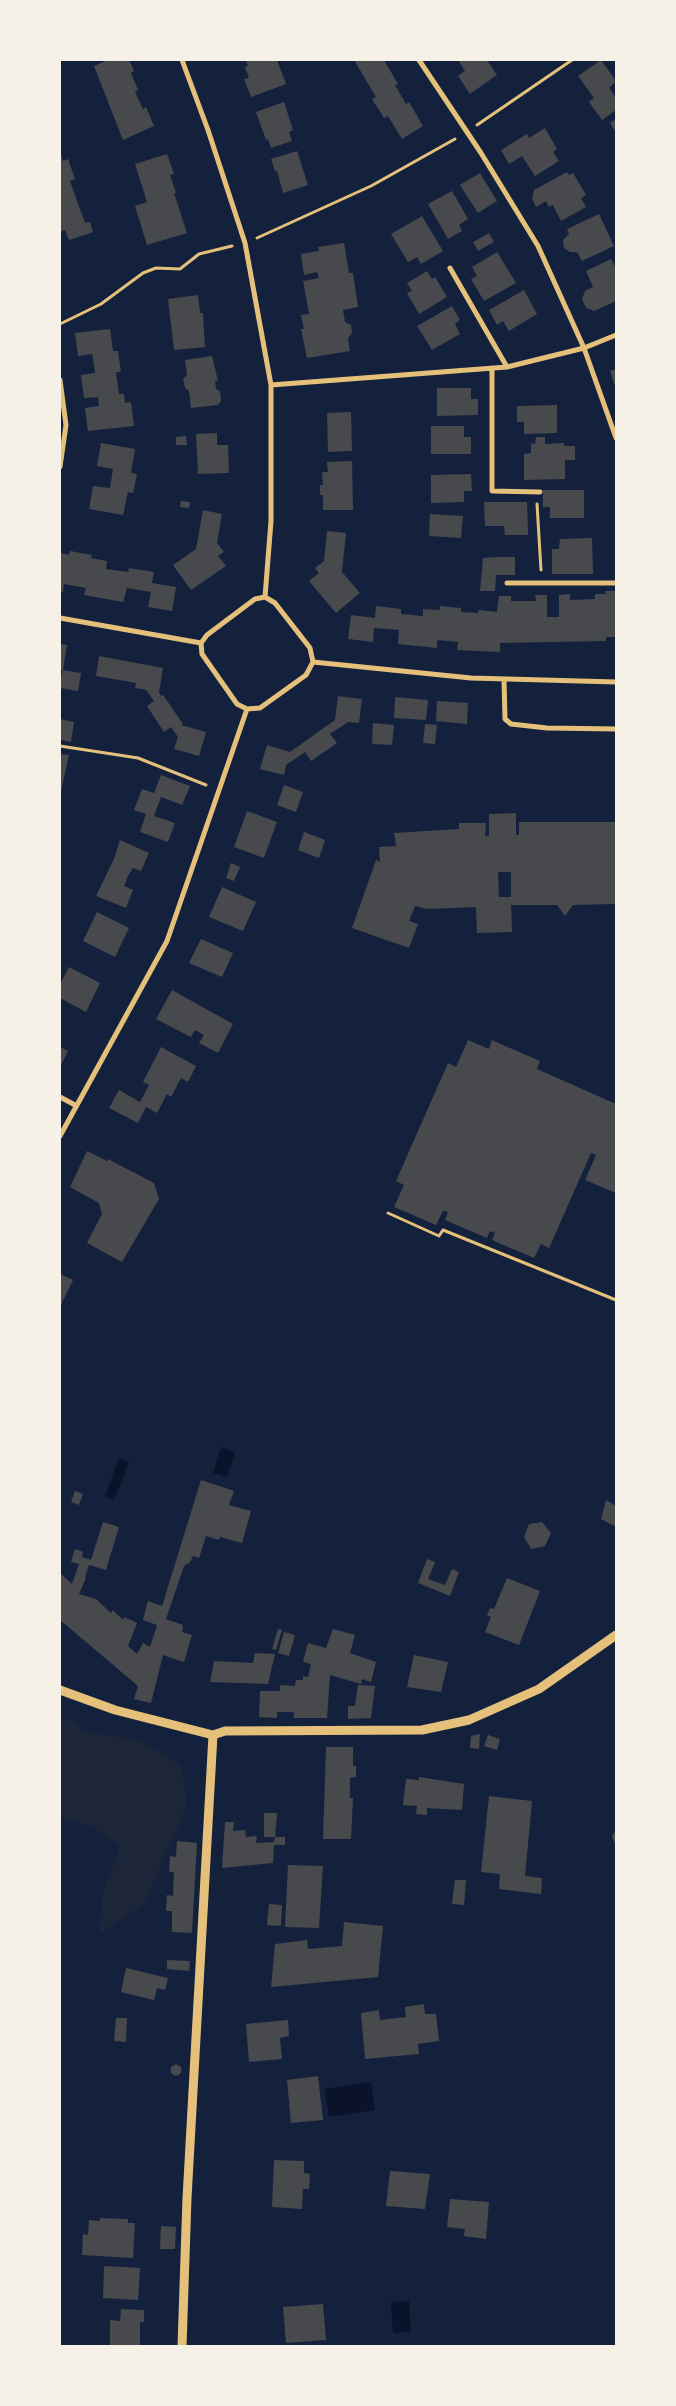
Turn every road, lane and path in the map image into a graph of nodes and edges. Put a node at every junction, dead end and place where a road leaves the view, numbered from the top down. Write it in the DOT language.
graph roads {
  1 [pos="182,60"];
  2 [pos="419,60"];
  3 [pos="572,60"];
  4 [pos="467,131"];
  5 [pos="245,243"];
  6 [pos="450,268"];
  7 [pos="60,324"];
  8 [pos="616,335"];
  9 [pos="584,348"];
  10 [pos="507,367"];
  11 [pos="492,368"];
  12 [pos="60,380"];
  13 [pos="271,385"];
  14 [pos="616,438"];
  15 [pos="60,467"];
  16 [pos="538,492"];
  17 [pos="507,583"];
  18 [pos="542,583"];
  19 [pos="616,583"];
  20 [pos="265,597"];
  21 [pos="60,618"];
  22 [pos="201,643"];
  23 [pos="313,662"];
  24 [pos="504,679"];
  25 [pos="616,682"];
  26 [pos="247,708"];
  27 [pos="616,729"];
  28 [pos="60,746"];
  29 [pos="219,790"];
  30 [pos="60,1097"];
  31 [pos="75,1105"];
  32 [pos="60,1136"];
  33 [pos="388,1213"];
  34 [pos="616,1300"];
  35 [pos="616,1635"];
  36 [pos="60,1690"];
  37 [pos="213,1735"];
  38 [pos="182,2346"];
  1 -- 5 [label="street"];
  2 -- 4 [label="street"];
  3 -- 4 [label="path"];
  4 -- 5 [label="path"];
  4 -- 9 [label="street"];
  5 -- 7 [label="path"];
  5 -- 13 [label="street"];
  6 -- 10 [label="street"];
  8 -- 9 [label="street"];
  9 -- 10 [label="street"];
  9 -- 14 [label="street"];
  10 -- 11 [label="street"];
  11 -- 13 [label="street"];
  11 -- 16 [label="street"];
  12 -- 15 [label="street"];
  13 -- 20 [label="street"];
  16 -- 18 [label="path"];
  17 -- 18 [label="street"];
  18 -- 19 [label="street"];
  20 -- 22 [label="street"];
  20 -- 23 [label="street"];
  21 -- 22 [label="street"];
  22 -- 26 [label="street"];
  23 -- 24 [label="street"];
  23 -- 26 [label="street"];
  24 -- 25 [label="street"];
  24 -- 27 [label="street"];
  26 -- 29 [label="street"];
  28 -- 29 [label="path"];
  29 -- 31 [label="street"];
  30 -- 31 [label="street"];
  31 -- 32 [label="street"];
  33 -- 34 [label="path"];
  35 -- 37 [label="street"];
  36 -- 37 [label="street"];
  37 -- 38 [label="street"];
}
